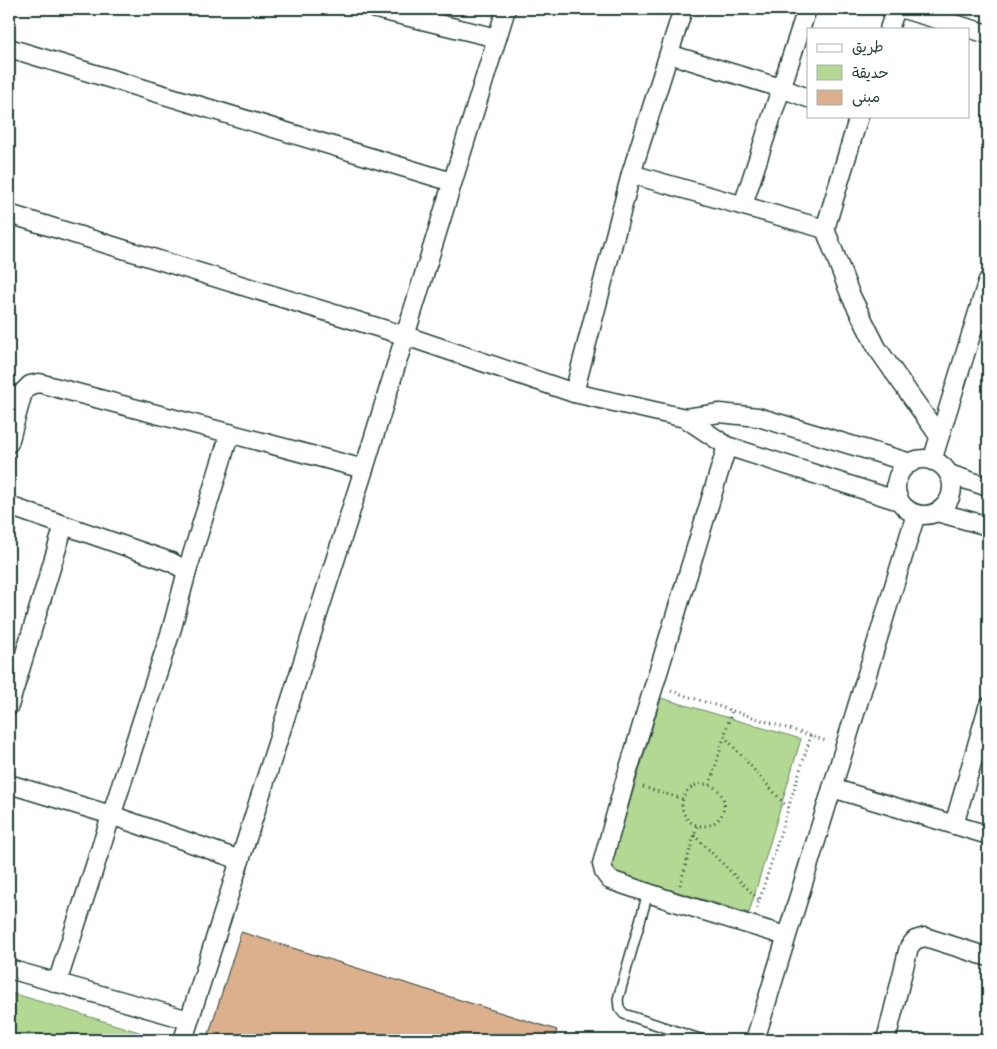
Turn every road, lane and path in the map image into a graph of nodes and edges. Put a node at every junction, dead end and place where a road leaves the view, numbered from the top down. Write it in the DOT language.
graph roads {
  1 [pos="376,9"];
  2 [pos="506,9"];
  3 [pos="683,9"];
  4 [pos="807,9"];
  5 [pos="896,9"];
  6 [pos="903,9"];
  7 [pos="889,28"];
  8 [pos="968,28"];
  9 [pos="970,29"];
  10 [pos="988,34"];
  11 [pos="497,38"];
  12 [pos="9,48"];
  13 [pos="668,54"];
  14 [pos="781,88"];
  15 [pos="807,98"];
  16 [pos="858,118"];
  17 [pos="631,174"];
  18 [pos="452,182"];
  19 [pos="743,205"];
  20 [pos="9,214"];
  21 [pos="825,229"];
  22 [pos="988,280"];
  23 [pos="406,336"];
  24 [pos="574,392"];
  25 [pos="685,418"];
  26 [pos="230,433"];
  27 [pos="939,436"];
  28 [pos="9,443"];
  29 [pos="727,446"];
  30 [pos="932,460"];
  31 [pos="911,463"];
  32 [pos="364,469"];
  33 [pos="949,474"];
  34 [pos="988,487"];
  35 [pos="899,501"];
  36 [pos="9,506"];
  37 [pos="937,512"];
  38 [pos="916,514"];
  39 [pos="64,525"];
  40 [pos="988,526"];
  41 [pos="187,571"];
  42 [pos="654,685"];
  43 [pos="9,706"];
  44 [pos="988,707"];
  45 [pos="732,710"];
  46 [pos="811,735"];
  47 [pos="724,736"];
  48 [pos="844,746"];
  49 [pos="625,781"];
  50 [pos="9,784"];
  51 [pos="710,785"];
  52 [pos="832,788"];
  53 [pos="683,799"];
  54 [pos="788,808"];
  55 [pos="111,814"];
  56 [pos="697,825"];
  57 [pos="954,825"];
  58 [pos="694,835"];
  59 [pos="988,835"];
  60 [pos="240,860"];
  61 [pos="648,893"];
  62 [pos="760,900"];
  63 [pos="675,902"];
  64 [pos="752,926"];
  65 [pos="786,936"];
  66 [pos="988,958"];
  67 [pos="9,968"];
  68 [pos="56,983"];
  69 [pos="189,1020"];
  70 [pos="183,1040"];
  71 [pos="703,1040"];
  72 [pos="755,1040"];
  73 [pos="886,1040"];
  1 -- 11 [label="street"];
  2 -- 11 [label="street"];
  3 -- 13 [label="street"];
  4 -- 14 [label="street"];
  5 -- 7 [label="street"];
  6 -- 8 [label="street"];
  9 -- 10 [label="street"];
  11 -- 18 [label="street"];
  12 -- 18 [label="street"];
  13 -- 14 [label="street"];
  13 -- 17 [label="street"];
  14 -- 15 [label="street"];
  14 -- 19 [label="street"];
  16 -- 21 [label="street"];
  17 -- 19 [label="street"];
  17 -- 24 [label="street"];
  18 -- 23 [label="street"];
  19 -- 21 [label="street"];
  20 -- 23 [label="street"];
  21 -- 27 [label="street"];
  22 -- 27 [label="street"];
  23 -- 24 [label="street"];
  23 -- 32 [label="street"];
  24 -- 25 [label="street"];
  25 -- 29 [label="street"];
  25 -- 31 [label="street"];
  26 -- 28 [label="street"];
  26 -- 32 [label="street"];
  26 -- 41 [label="street"];
  27 -- 30 [label="street"];
  29 -- 35 [label="street"];
  29 -- 42 [label="street"];
  30 -- 31 [label="street"];
  30 -- 33 [label="street"];
  31 -- 35 [label="street"];
  32 -- 60 [label="street"];
  33 -- 34 [label="street"];
  33 -- 37 [label="street"];
  35 -- 38 [label="street"];
  36 -- 39 [label="street"];
  37 -- 38 [label="street"];
  37 -- 40 [label="street"];
  38 -- 48 [label="street"];
  39 -- 41 [label="street"];
  39 -- 43 [label="street"];
  41 -- 55 [label="street"];
  42 -- 45 [label="path"];
  42 -- 49 [label="street"];
  44 -- 57 [label="street"];
  45 -- 46 [label="path"];
  45 -- 47 [label="path"];
  46 -- 48 [label="path"];
  46 -- 54 [label="path"];
  47 -- 51 [label="path"];
  47 -- 54 [label="path"];
  48 -- 52 [label="street"];
  49 -- 53 [label="path"];
  49 -- 61 [label="street"];
  50 -- 55 [label="street"];
  51 -- 53 [label="path"];
  51 -- 56 [label="path"];
  52 -- 57 [label="street"];
  52 -- 65 [label="street"];
  53 -- 56 [label="path"];
  54 -- 62 [label="path"];
  55 -- 60 [label="street"];
  55 -- 68 [label="street"];
  56 -- 58 [label="path"];
  57 -- 59 [label="street"];
  58 -- 62 [label="path"];
  58 -- 63 [label="path"];
  60 -- 69 [label="street"];
  61 -- 63 [label="street"];
  61 -- 71 [label="lane"];
  62 -- 64 [label="path"];
  63 -- 64 [label="street"];
  64 -- 65 [label="street"];
  65 -- 72 [label="street"];
  66 -- 73 [label="street"];
  67 -- 68 [label="street"];
  68 -- 69 [label="street"];
  69 -- 70 [label="street"];
}
